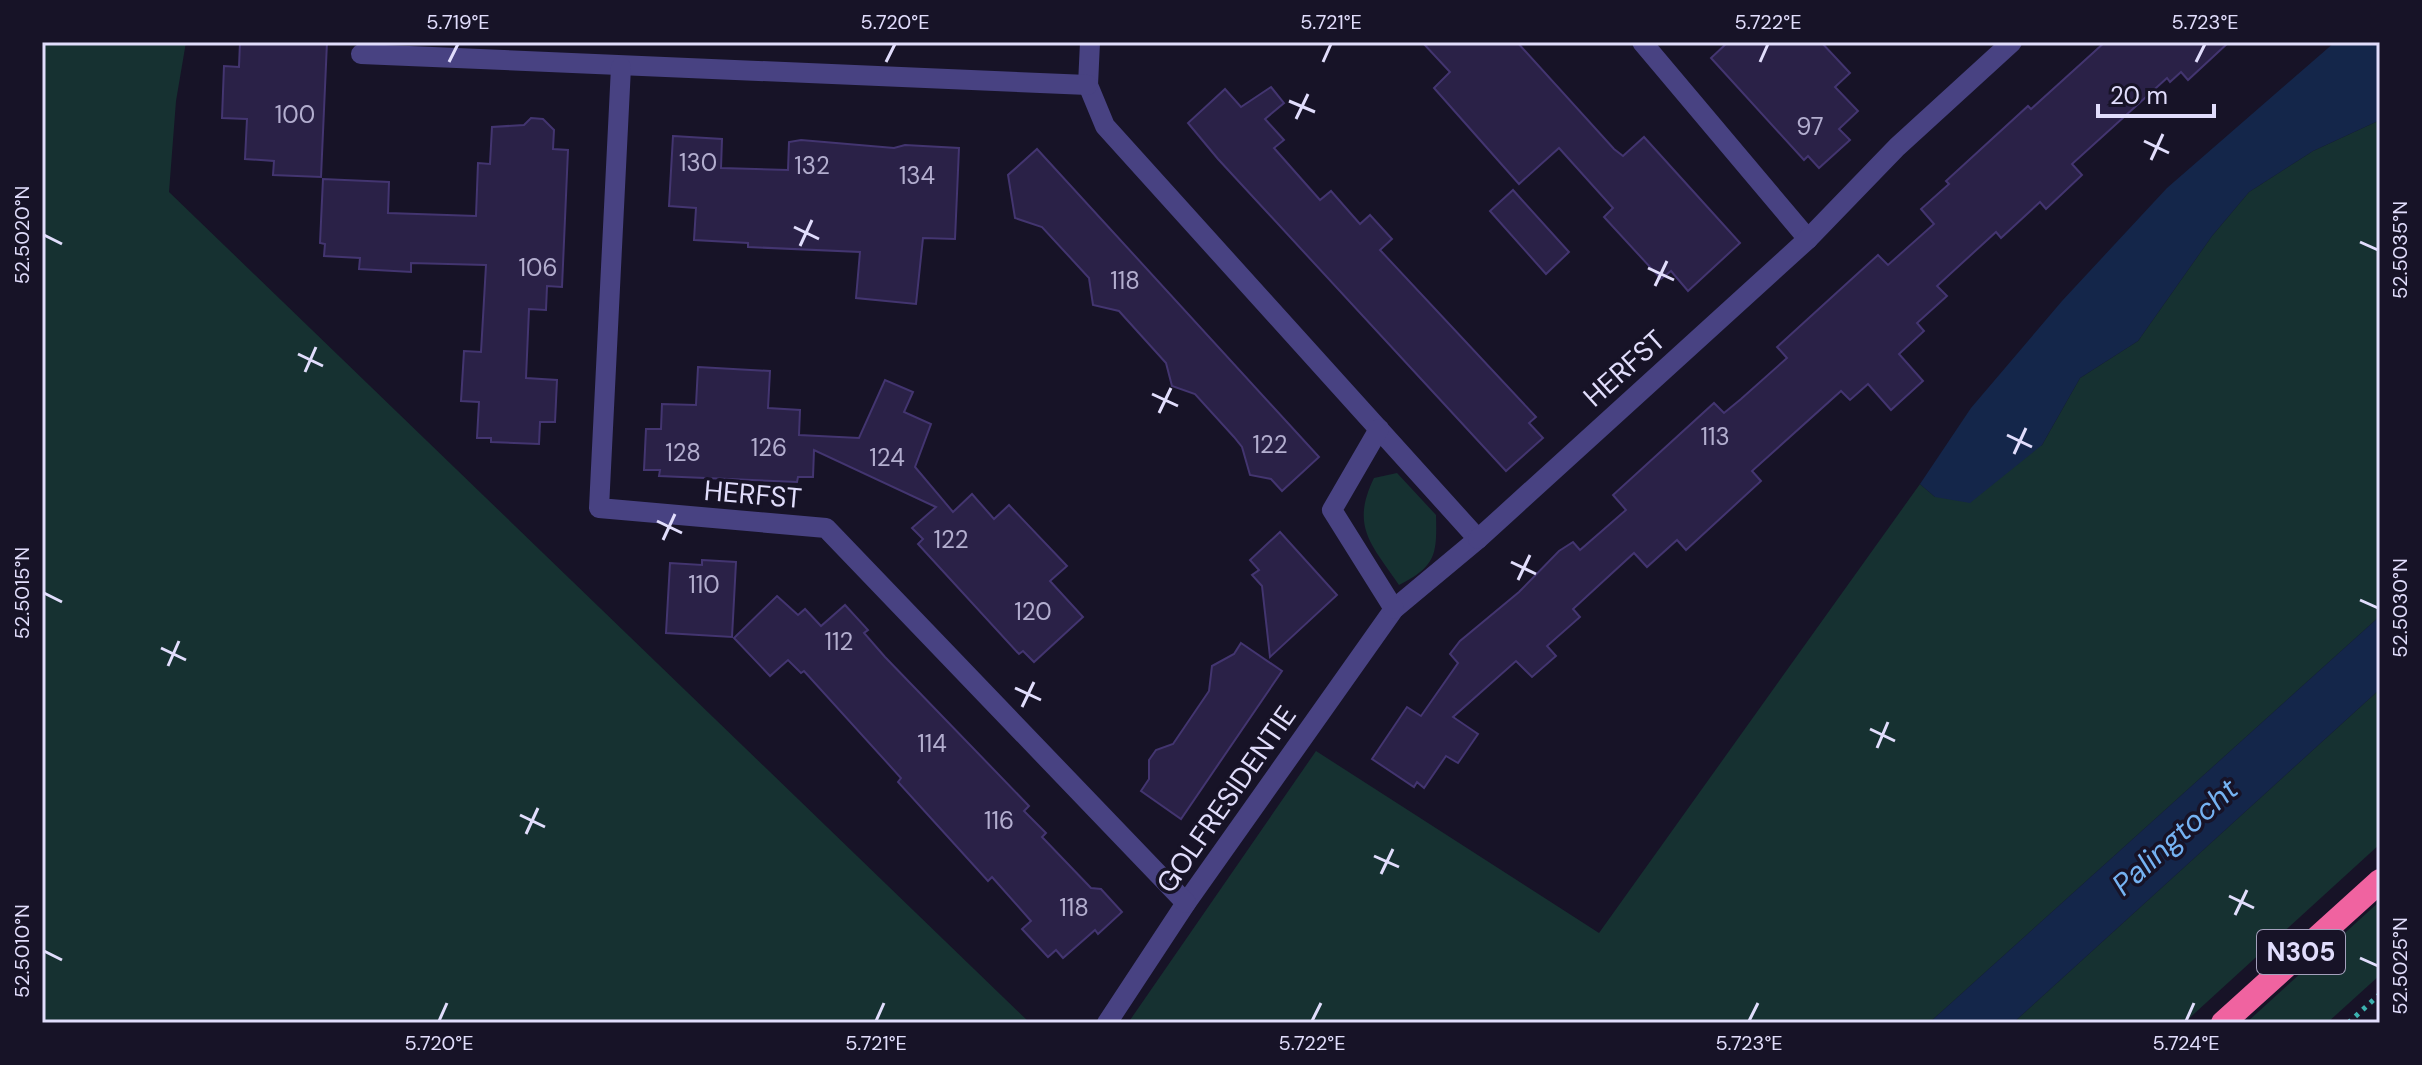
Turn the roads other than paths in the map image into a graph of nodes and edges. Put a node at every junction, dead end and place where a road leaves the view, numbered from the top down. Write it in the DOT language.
graph roads {
  1 [pos="1090,42"];
  2 [pos="1642,42"];
  3 [pos="2012,42"];
  4 [pos="361,54"];
  5 [pos="621,67"];
  6 [pos="1088,85"];
  7 [pos="1808,239"];
  8 [pos="1379,429"];
  9 [pos="1478,539"];
  10 [pos="1394,609"];
  11 [pos="2380,881"];
  12 [pos="1186,903"];
  13 [pos="1107,1023"];
  14 [pos="2223,1023"];
  1 -- 6 [label="street"];
  2 -- 7 [label="street"];
  3 -- 7 [label="street, HERFST"];
  4 -- 5 [label="street"];
  5 -- 6 [label="street"];
  5 -- 12 [label="street, HERFST"];
  6 -- 8 [label="street"];
  7 -- 9 [label="street, HERFST"];
  8 -- 9 [label="street"];
  8 -- 10 [label="street"];
  9 -- 10 [label="street, GOLFRESIDENTIE"];
  10 -- 12 [label="street, GOLFRESIDENTIE"];
  11 -- 14 [label="highway, N305"];
  12 -- 13 [label="street, GOLFRESIDENTIE"];
}
